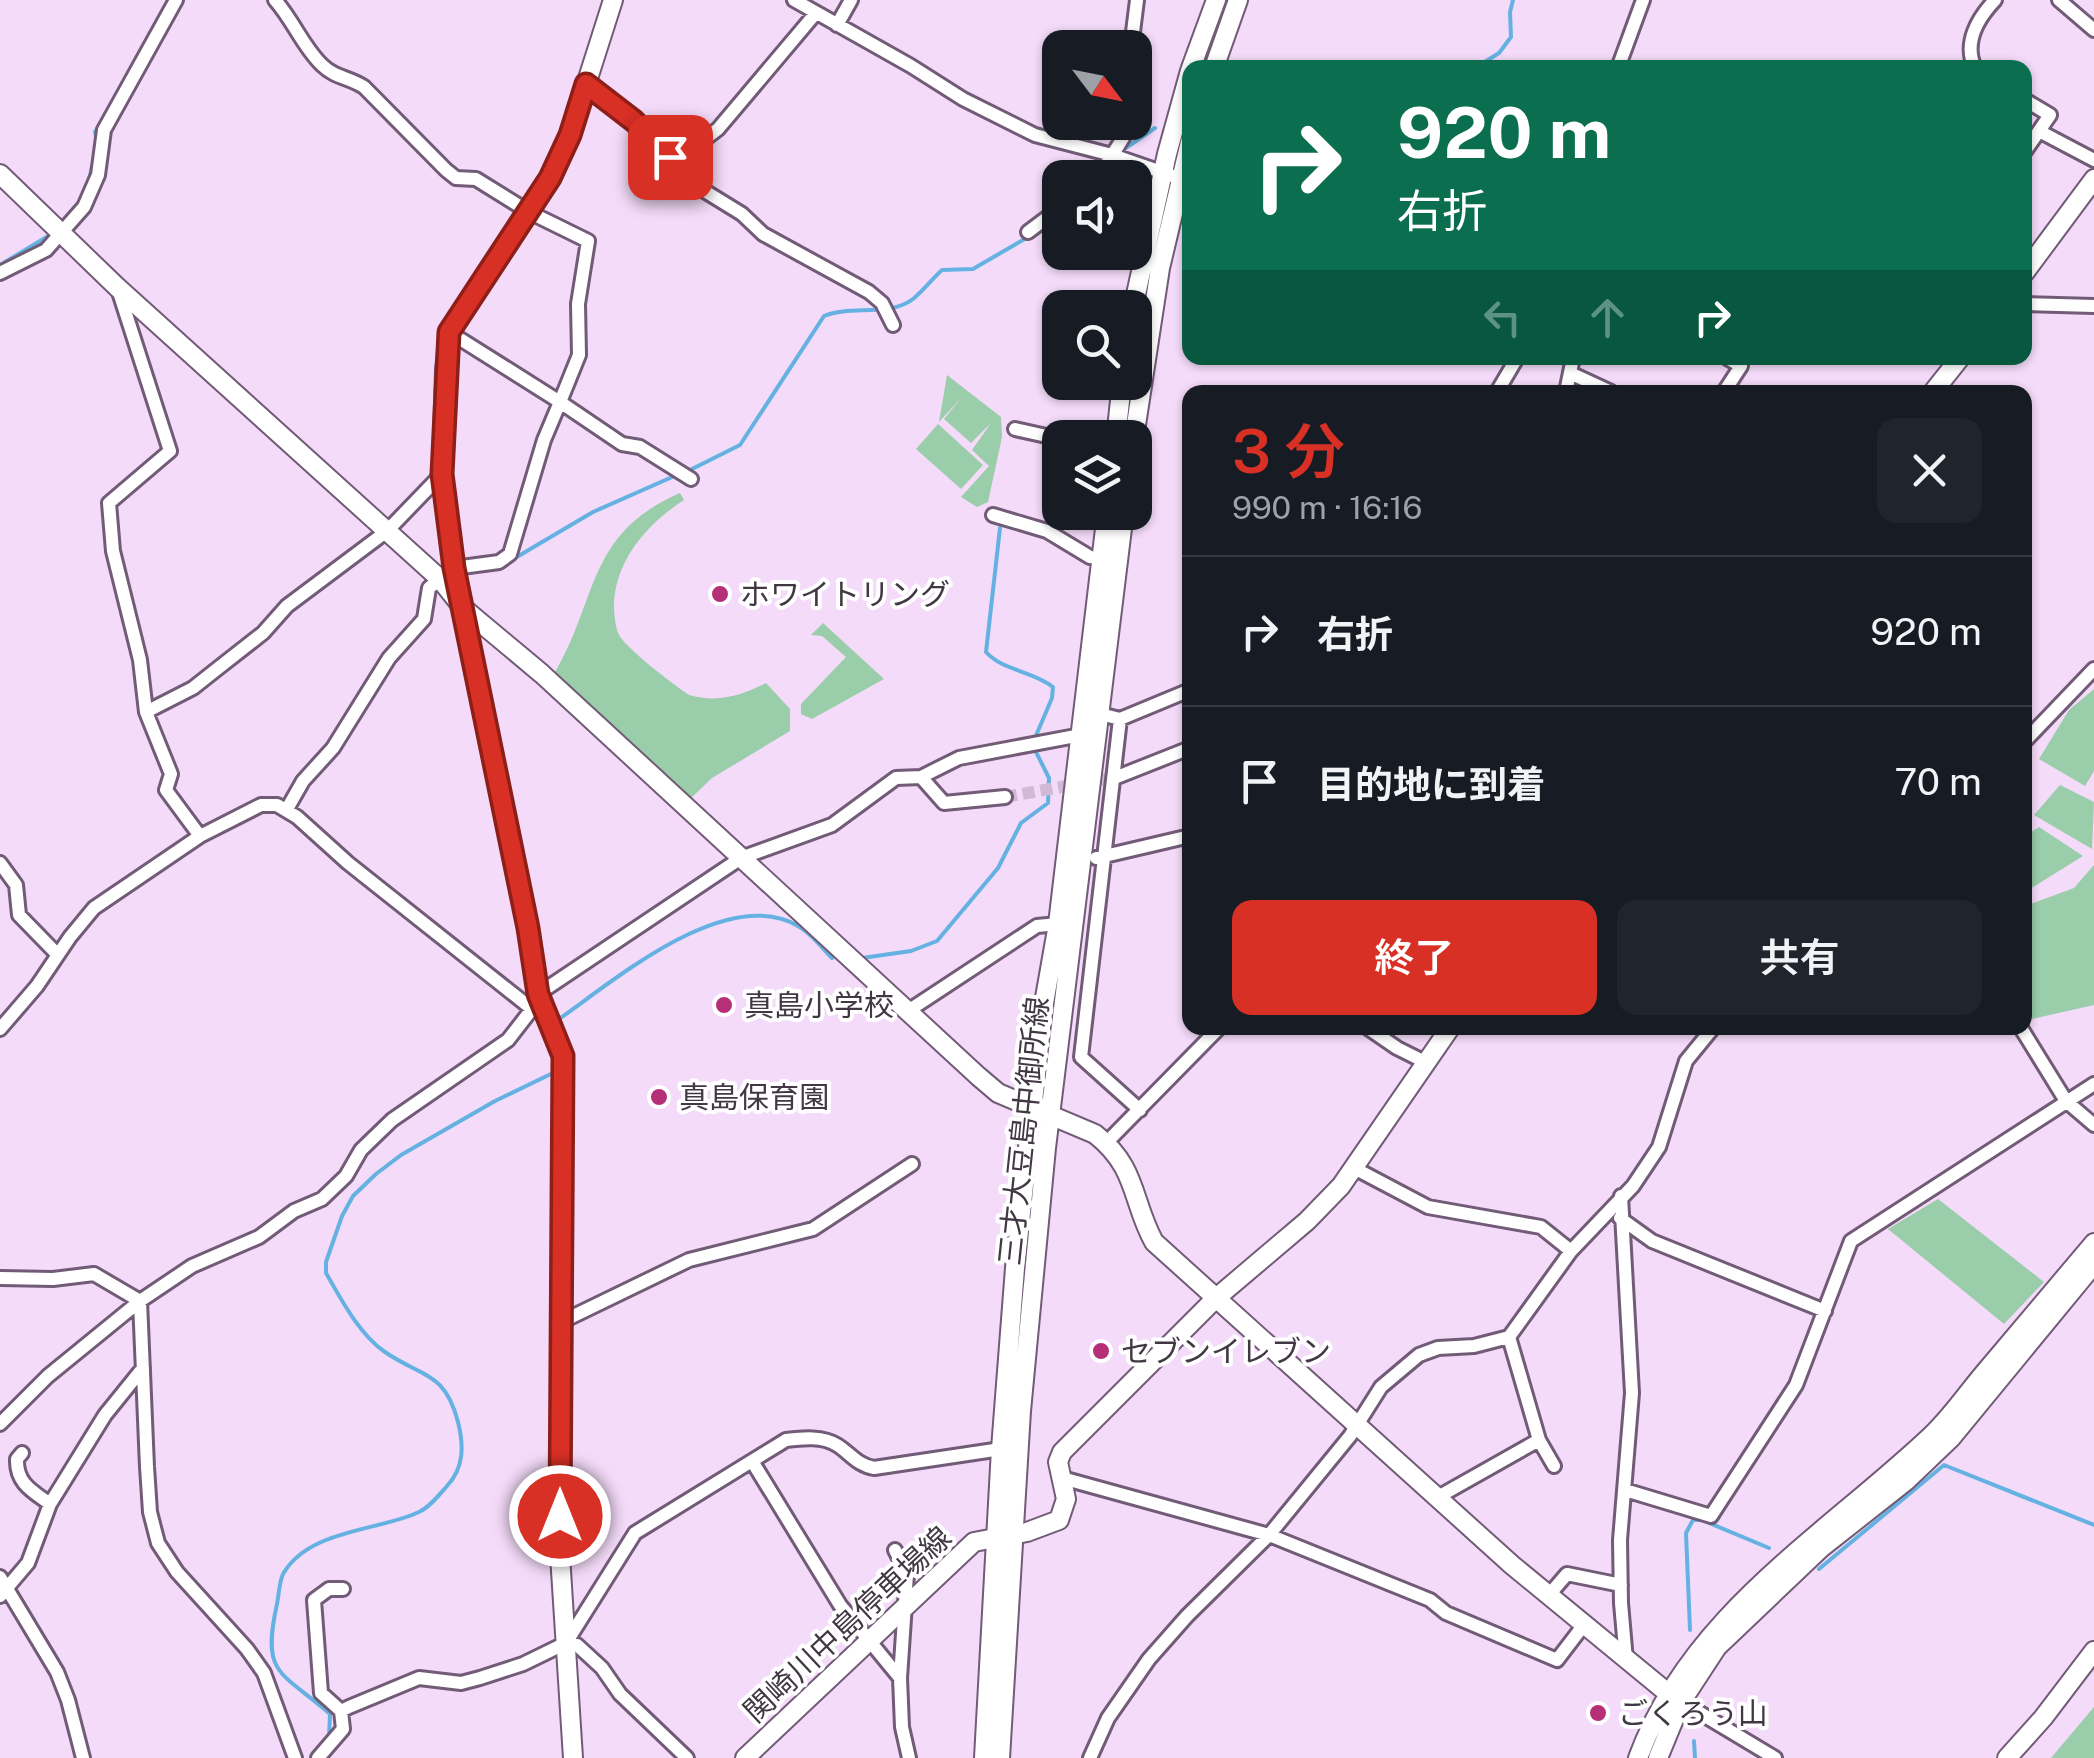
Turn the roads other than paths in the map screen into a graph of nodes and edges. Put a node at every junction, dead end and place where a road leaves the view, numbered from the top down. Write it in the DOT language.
graph roads {
  1 [pos="176,0"];
  2 [pos="275,0"];
  3 [pos="613,0"];
  4 [pos="794,0"];
  5 [pos="851,0"];
  6 [pos="1137,0"];
  7 [pos="1216,0"];
  8 [pos="1238,0"];
  9 [pos="1644,0"];
  10 [pos="1995,0"];
  11 [pos="2059,0"];
  12 [pos="815,14"];
  13 [pos="836,25"];
  14 [pos="1133,30"];
  15 [pos="2094,30"];
  16 [pos="1194,60"];
  17 [pos="1217,60"];
  18 [pos="1621,60"];
  19 [pos="1972,60"];
  20 [pos="586,84"];
  21 [pos="2032,104"];
  22 [pos="2039,131"];
  23 [pos="1119,140"];
  24 [pos="2032,141"];
  25 [pos="1182,144"];
  26 [pos="1112,155"];
  27 [pos="1109,160"];
  28 [pos="2094,160"];
  29 [pos="674,164"];
  30 [pos="0,174"];
  31 [pos="1178,178"];
  32 [pos="2094,179"];
  33 [pos="2086,204"];
  34 [pos="529,212"];
  35 [pos="1042,222"];
  36 [pos="1028,232"];
  37 [pos="62,234"];
  38 [pos="2032,264"];
  39 [pos="0,273"];
  40 [pos="117,286"];
  41 [pos="1137,290"];
  42 [pos="2032,304"];
  43 [pos="2094,306"];
  44 [pos="887,313"];
  45 [pos="449,332"];
  46 [pos="1572,365"];
  47 [pos="1740,365"];
  48 [pos="1955,365"];
  49 [pos="1570,373"];
  50 [pos="1567,385"];
  51 [pos="1597,385"];
  52 [pos="1729,385"];
  53 [pos="1939,385"];
  54 [pos="560,402"];
  55 [pos="1137,420"];
  56 [pos="1014,430"];
  57 [pos="1042,435"];
  58 [pos="442,474"];
  59 [pos="686,476"];
  60 [pos="993,515"];
  61 [pos="1105,530"];
  62 [pos="1122,530"];
  63 [pos="387,532"];
  64 [pos="1101,558"];
  65 [pos="447,574"];
  66 [pos="463,608"];
  67 [pos="2094,669"];
  68 [pos="1182,693"];
  69 [pos="146,712"];
  70 [pos="1100,714"];
  71 [pos="1120,719"];
  72 [pos="2032,734"];
  73 [pos="1081,735"];
  74 [pos="1182,751"];
  75 [pos="920,777"];
  76 [pos="1117,777"];
  77 [pos="1005,797"];
  78 [pos="286,809"];
  79 [pos="200,836"];
  80 [pos="1182,838"];
  81 [pos="741,858"];
  82 [pos="1093,858"];
  83 [pos="0,863"];
  84 [pos="1058,924"];
  85 [pos="58,955"];
  86 [pos="535,1001"];
  87 [pos="908,1011"];
  88 [pos="0,1029"];
  89 [pos="1213,1035"];
  90 [pos="1378,1035"];
  91 [pos="1445,1035"];
  92 [pos="1706,1035"];
  93 [pos="2025,1035"];
  94 [pos="1425,1062"];
  95 [pos="2094,1084"];
  96 [pos="2069,1104"];
  97 [pos="1140,1110"];
  98 [pos="1040,1113"];
  99 [pos="2094,1124"];
  100 [pos="1106,1143"];
  101 [pos="912,1164"];
  102 [pos="1356,1169"];
  103 [pos="1621,1196"];
  104 [pos="1620,1218"];
  105 [pos="2094,1243"];
  106 [pos="1571,1251"];
  107 [pos="2094,1264"];
  108 [pos="0,1278"];
  109 [pos="1215,1299"];
  110 [pos="140,1300"];
  111 [pos="1825,1311"];
  112 [pos="562,1322"];
  113 [pos="1509,1337"];
  114 [pos="142,1368"];
  115 [pos="0,1424"];
  116 [pos="1358,1424"];
  117 [pos="1539,1440"];
  118 [pos="1001,1449"];
  119 [pos="22,1453"];
  120 [pos="752,1461"];
  121 [pos="1554,1466"];
  122 [pos="1062,1478"];
  123 [pos="1625,1490"];
  124 [pos="1438,1497"];
  125 [pos="50,1504"];
  126 [pos="1269,1534"];
  127 [pos="1005,1535"];
  128 [pos="895,1550"];
  129 [pos="1621,1585"];
  130 [pos="2,1586"];
  131 [pos="334,1586"];
  132 [pos="1548,1596"];
  133 [pos="904,1605"];
  134 [pos="1583,1626"];
  135 [pos="868,1639"];
  136 [pos="566,1643"];
  137 [pos="2094,1651"];
  138 [pos="1626,1660"];
  139 [pos="900,1678"];
  140 [pos="1674,1698"];
  141 [pos="342,1711"];
  142 [pos="83,1758"];
  143 [pos="296,1758"];
  144 [pos="318,1758"];
  145 [pos="574,1758"];
  146 [pos="687,1758"];
  147 [pos="745,1758"];
  148 [pos="909,1758"];
  149 [pos="984,1758"];
  150 [pos="1000,1758"];
  151 [pos="1090,1758"];
  152 [pos="1638,1758"];
  153 [pos="1658,1758"];
  154 [pos="1776,1758"];
  155 [pos="2007,1758"];
  1 -- 37 [label="street"];
  2 -- 34 [label="street"];
  3 -- 20 [label="main road"];
  4 -- 12 [label="street"];
  5 -- 13 [label="street"];
  6 -- 14 [label="street"];
  7 -- 16 [label="main road"];
  8 -- 17 [label="main road"];
  9 -- 18 [label="street"];
  10 -- 19 [label="street"];
  11 -- 15 [label="street"];
  12 -- 13 [label="street"];
  12 -- 29 [label="street"];
  13 -- 26 [label="street"];
  20 -- 29 [label="street"];
  20 -- 34 [label="main road"];
  21 -- 22 [label="street"];
  22 -- 24 [label="street"];
  22 -- 28 [label="street"];
  23 -- 26 [label="street"];
  25 -- 31 [label="main road"];
  26 -- 27 [label="street"];
  26 -- 31 [label="street"];
  29 -- 44 [label="street"];
  30 -- 37 [label="main road"];
  31 -- 41 [label="main road"];
  31 -- 55 [label="main road"];
  32 -- 33 [label="main road"];
  33 -- 38 [label="main road"];
  34 -- 45 [label="main road"];
  34 -- 54 [label="street"];
  35 -- 36 [label="street"];
  37 -- 39 [label="street"];
  37 -- 40 [label="main road"];
  40 -- 63 [label="main road"];
  40 -- 69 [label="street"];
  42 -- 43 [label="street"];
  45 -- 54 [label="street"];
  45 -- 58 [label="main road"];
  46 -- 49 [label="street"];
  47 -- 52 [label="street"];
  48 -- 53 [label="main road"];
  49 -- 50 [label="street"];
  49 -- 51 [label="street"];
  54 -- 59 [label="street"];
  54 -- 65 [label="street"];
  56 -- 57 [label="street"];
  58 -- 63 [label="street"];
  58 -- 65 [label="main road"];
  60 -- 64 [label="street"];
  61 -- 64 [label="main road, 三才大豆島中御所線"];
  62 -- 70 [label="main road, 三才大豆島中御所線"];
  63 -- 65 [label="main road"];
  63 -- 69 [label="street"];
  64 -- 73 [label="main road, 三才大豆島中御所線"];
  65 -- 66 [label="main road"];
  65 -- 78 [label="street"];
  66 -- 81 [label="main road"];
  66 -- 86 [label="main road"];
  67 -- 72 [label="street"];
  68 -- 71 [label="street"];
  69 -- 79 [label="street"];
  70 -- 71 [label="street"];
  70 -- 82 [label="main road, 三才大豆島中御所線"];
  71 -- 82 [label="street"];
  73 -- 75 [label="street"];
  73 -- 84 [label="main road, 三才大豆島中御所線"];
  74 -- 76 [label="street"];
  75 -- 77 [label="street"];
  75 -- 81 [label="street"];
  78 -- 79 [label="street"];
  78 -- 86 [label="street"];
  79 -- 85 [label="street"];
  80 -- 82 [label="street"];
  81 -- 86 [label="street"];
  81 -- 87 [label="main road"];
  82 -- 97 [label="street"];
  82 -- 98 [label="main road, 三才大豆島中御所線"];
  83 -- 85 [label="street"];
  84 -- 87 [label="street"];
  84 -- 98 [label="main road, 三才大豆島中御所線"];
  85 -- 88 [label="street"];
  86 -- 110 [label="street"];
  86 -- 112 [label="main road"];
  87 -- 98 [label="main road"];
  89 -- 97 [label="street"];
  90 -- 94 [label="street"];
  91 -- 94 [label="main road, 関崎川中島停車場線"];
  92 -- 103 [label="street"];
  93 -- 96 [label="street"];
  94 -- 102 [label="main road, 関崎川中島停車場線"];
  95 -- 96 [label="street"];
  96 -- 99 [label="street"];
  96 -- 111 [label="street"];
  97 -- 100 [label="street"];
  98 -- 100 [label="main road"];
  98 -- 118 [label="main road, 三才大豆島中御所線"];
  98 -- 127 [label="main road, 三才大豆島中御所線"];
  100 -- 109 [label="main road"];
  101 -- 112 [label="street"];
  102 -- 106 [label="street"];
  102 -- 109 [label="main road, 関崎川中島停車場線"];
  103 -- 104 [label="street"];
  103 -- 106 [label="street"];
  104 -- 111 [label="street"];
  104 -- 123 [label="street"];
  105 -- 140 [label="main road"];
  106 -- 113 [label="street"];
  107 -- 140 [label="main road"];
  108 -- 110 [label="street"];
  109 -- 116 [label="main road"];
  109 -- 122 [label="main road, 関崎川中島停車場線"];
  110 -- 114 [label="street"];
  110 -- 115 [label="street"];
  111 -- 123 [label="street"];
  112 -- 136 [label="main road"];
  113 -- 116 [label="street"];
  113 -- 117 [label="street"];
  114 -- 125 [label="street"];
  114 -- 143 [label="street"];
  116 -- 124 [label="main road"];
  116 -- 126 [label="street"];
  117 -- 121 [label="street"];
  117 -- 124 [label="street"];
  118 -- 120 [label="street"];
  118 -- 127 [label="main road, 三才大豆島中御所線"];
  119 -- 125 [label="street"];
  120 -- 135 [label="street"];
  120 -- 136 [label="street"];
  122 -- 126 [label="street"];
  122 -- 127 [label="main road, 関崎川中島停車場線"];
  123 -- 129 [label="street"];
  124 -- 132 [label="main road"];
  125 -- 130 [label="street"];
  126 -- 134 [label="street"];
  126 -- 151 [label="street"];
  127 -- 133 [label="main road, 関崎川中島停車場線"];
  127 -- 149 [label="main road, 三才大豆島中御所線"];
  127 -- 150 [label="main road, 三才大豆島中御所線"];
  128 -- 133 [label="street"];
  129 -- 132 [label="street"];
  129 -- 138 [label="street"];
  130 -- 142 [label="street"];
  131 -- 141 [label="street"];
  132 -- 134 [label="main road"];
  133 -- 135 [label="main road, 関崎川中島停車場線"];
  133 -- 139 [label="street"];
  134 -- 138 [label="main road"];
  135 -- 139 [label="street"];
  135 -- 147 [label="main road, 関崎川中島停車場線"];
  136 -- 141 [label="street"];
  136 -- 145 [label="main road"];
  136 -- 146 [label="street"];
  137 -- 155 [label="main road"];
  138 -- 140 [label="main road"];
  139 -- 148 [label="street"];
  140 -- 152 [label="main road"];
  140 -- 153 [label="main road"];
  140 -- 154 [label="street"];
  141 -- 144 [label="street"];
}
